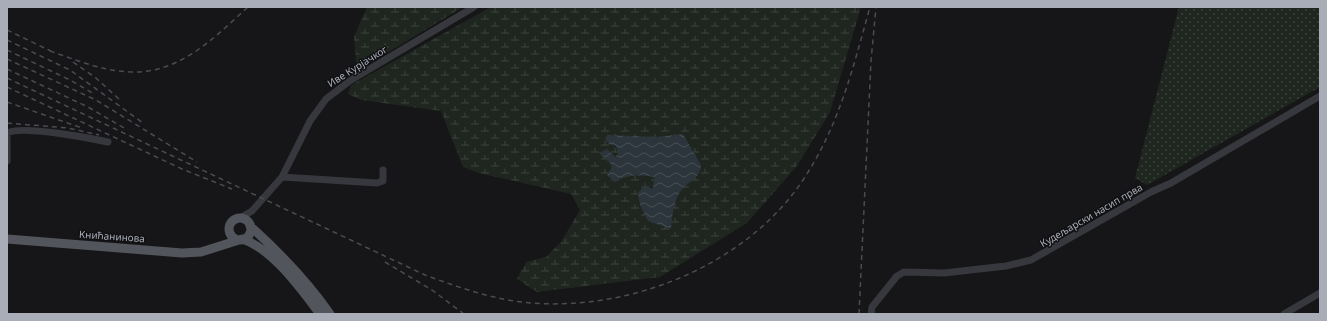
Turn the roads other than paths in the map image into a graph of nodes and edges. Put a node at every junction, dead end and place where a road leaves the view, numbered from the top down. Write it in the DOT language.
graph roads {
  1 [pos="474,7"];
  2 [pos="1320,96"];
  3 [pos="7,133"];
  4 [pos="7,138"];
  5 [pos="108,142"];
  6 [pos="7,162"];
  7 [pos="383,170"];
  8 [pos="282,177"];
  9 [pos="252,211"];
  10 [pos="240,218"];
  11 [pos="250,225"];
  12 [pos="229,230"];
  13 [pos="7,239"];
  14 [pos="241,239"];
  15 [pos="215,248"];
  16 [pos="1320,293"];
  17 [pos="320,314"];
  18 [pos="330,314"];
  19 [pos="871,314"];
  20 [pos="1284,314"];
  1 -- 8 [label="street, Иве Курјачког"];
  2 -- 19 [label="street, Кудељарски насип прва"];
  3 -- 5 [label="street"];
  4 -- 6 [label="street"];
  7 -- 8 [label="street"];
  8 -- 9 [label="street, Иве Курјачког"];
  9 -- 10 [label="street"];
  9 -- 11 [label="street"];
  10 -- 11 [label="main road"];
  10 -- 12 [label="main road"];
  11 -- 14 [label="main road"];
  11 -- 18 [label="main road"];
  12 -- 14 [label="main road"];
  12 -- 15 [label="main road"];
  13 -- 15 [label="main road, Книћанинова"];
  14 -- 15 [label="main road, Книћанинова"];
  14 -- 17 [label="main road"];
  16 -- 20 [label="street"];
}
